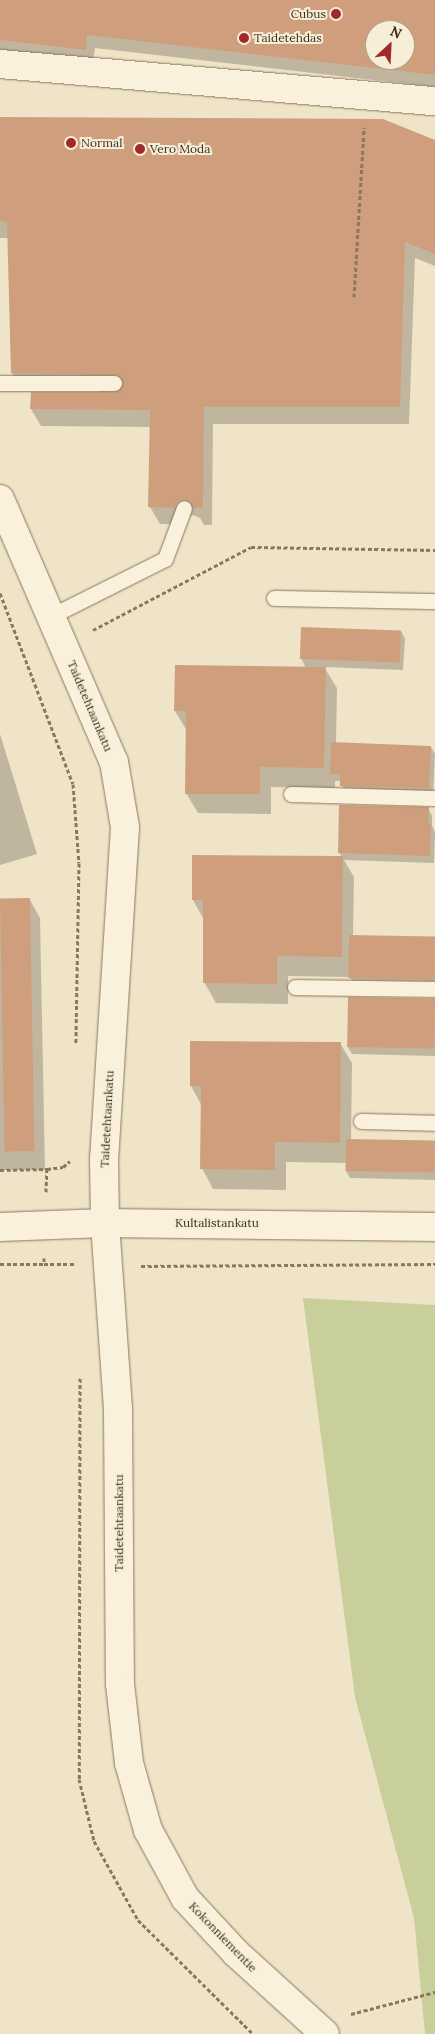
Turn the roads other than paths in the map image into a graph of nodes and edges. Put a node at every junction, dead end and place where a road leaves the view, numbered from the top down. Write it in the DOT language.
graph roads {
  1 [pos="0,64"];
  2 [pos="435,101"];
  3 [pos="114,383"];
  4 [pos="0,384"];
  5 [pos="184,508"];
  6 [pos="2,509"];
  7 [pos="274,598"];
  8 [pos="435,601"];
  9 [pos="51,616"];
  10 [pos="291,794"];
  11 [pos="435,798"];
  12 [pos="295,987"];
  13 [pos="435,989"];
  14 [pos="361,1121"];
  15 [pos="435,1123"];
  16 [pos="105,1223"];
  17 [pos="435,1226"];
  18 [pos="0,1227"];
  19 [pos="128,1763"];
  20 [pos="320,2029"];
  1 -- 2 [label="street"];
  3 -- 4 [label="lane"];
  5 -- 9 [label="lane"];
  6 -- 9 [label="street, Taidetehtaankatu"];
  7 -- 8 [label="lane"];
  9 -- 16 [label="street, Taidetehtaankatu"];
  10 -- 11 [label="lane"];
  12 -- 13 [label="lane"];
  14 -- 15 [label="lane"];
  16 -- 17 [label="street, Kultalistankatu"];
  16 -- 18 [label="street, Kultalistankatu"];
  16 -- 19 [label="street, Taidetehtaankatu"];
  19 -- 20 [label="street, Kokonniementie"];
}
